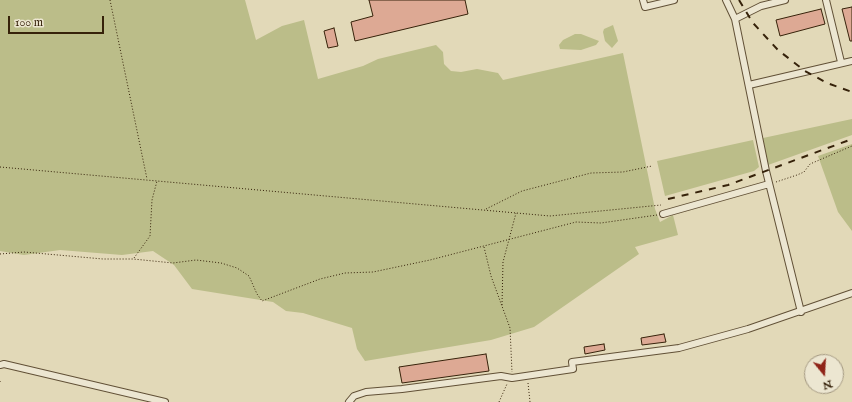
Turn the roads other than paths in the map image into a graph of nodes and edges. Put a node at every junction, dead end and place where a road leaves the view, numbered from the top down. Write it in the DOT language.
graph roads {
  1 [pos="644,0"];
  2 [pos="674,0"];
  3 [pos="726,0"];
  4 [pos="785,0"];
  5 [pos="826,0"];
  6 [pos="735,19"];
  7 [pos="852,61"];
  8 [pos="841,62"];
  9 [pos="749,85"];
  10 [pos="769,184"];
  11 [pos="663,214"];
  12 [pos="852,293"];
  13 [pos="801,312"];
  14 [pos="0,365"];
  15 [pos="165,402"];
  16 [pos="349,402"];
  1 -- 2 [label="lane"];
  3 -- 6 [label="lane"];
  4 -- 6 [label="lane"];
  5 -- 8 [label="lane"];
  6 -- 9 [label="lane"];
  7 -- 8 [label="lane"];
  8 -- 9 [label="lane"];
  9 -- 10 [label="lane"];
  10 -- 11 [label="lane"];
  10 -- 13 [label="lane"];
  12 -- 13 [label="lane"];
  13 -- 16 [label="lane"];
  14 -- 15 [label="lane"];
}
